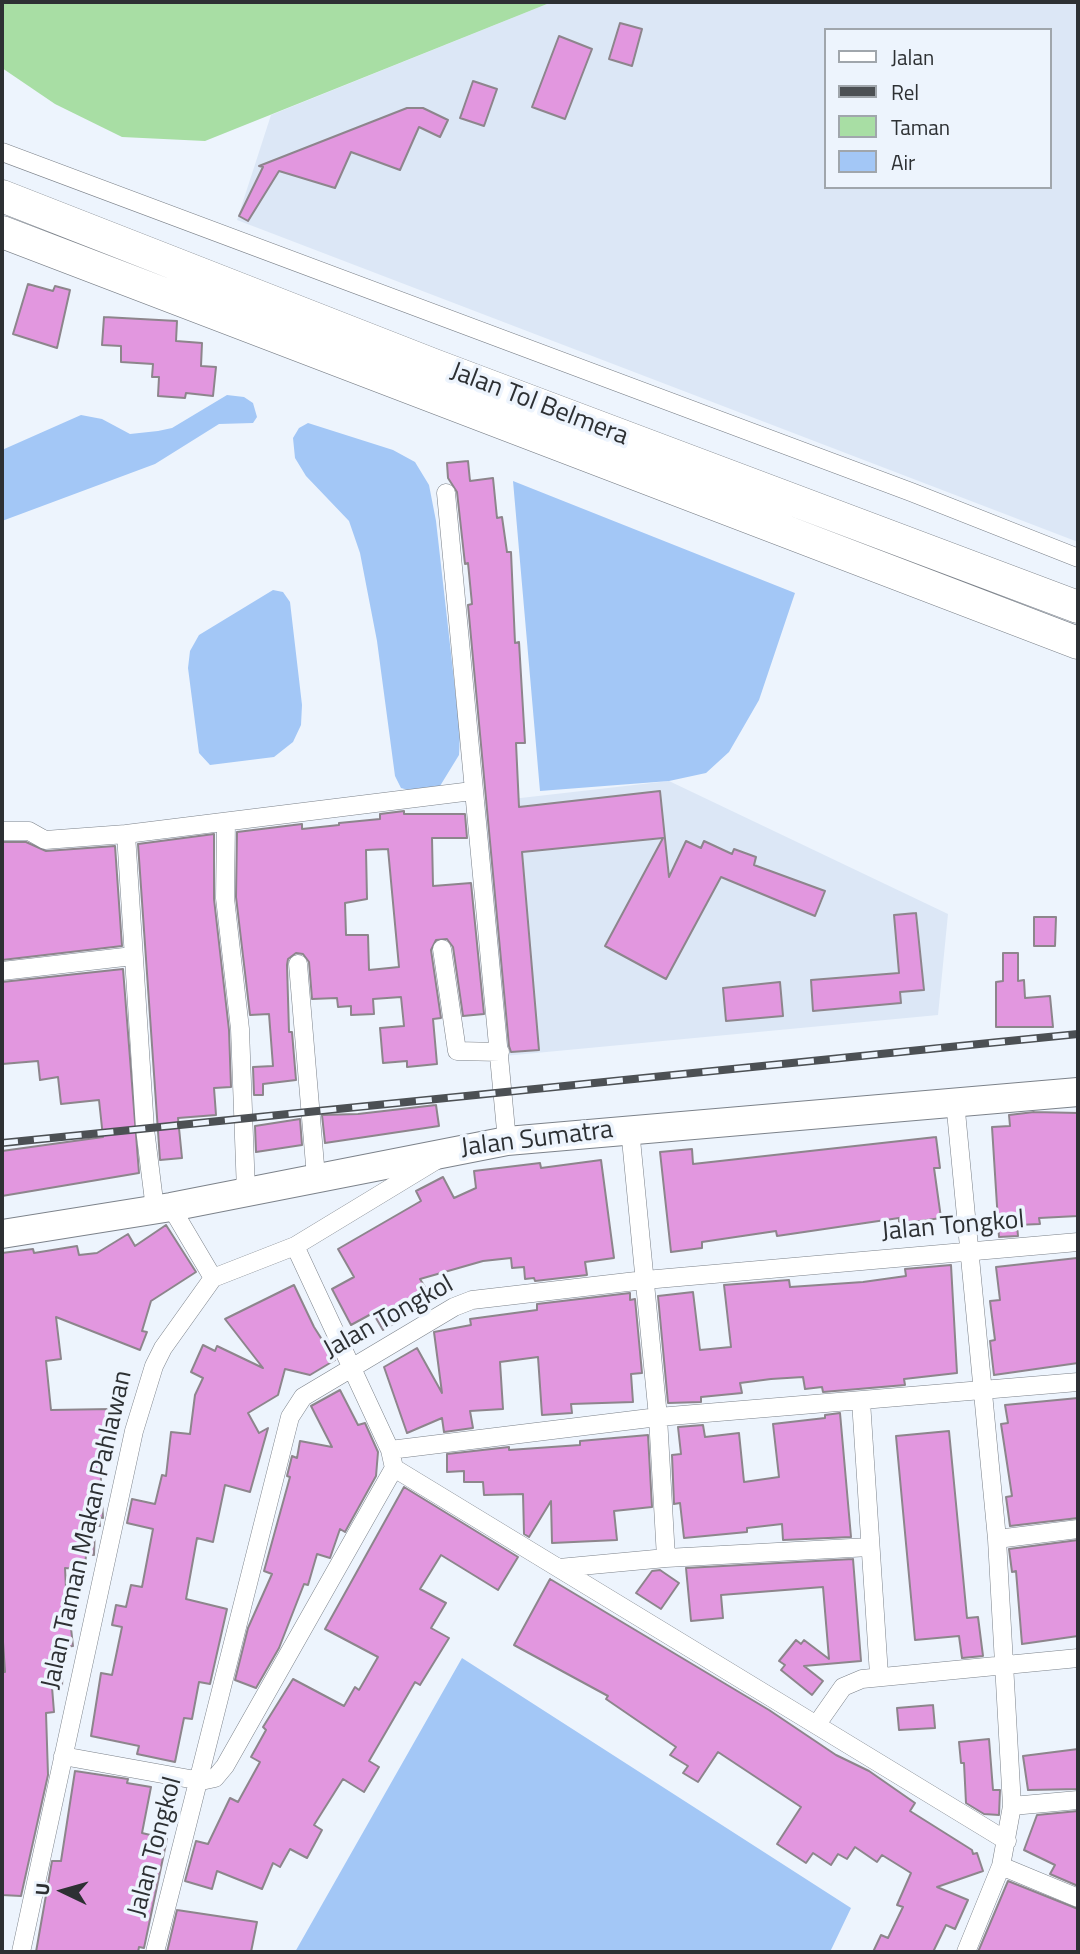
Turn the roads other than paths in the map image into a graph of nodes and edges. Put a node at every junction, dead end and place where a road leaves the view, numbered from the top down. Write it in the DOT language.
graph roads {
  1 [pos="2,152"];
  2 [pos="2,195"];
  3 [pos="2,232"];
  4 [pos="2,245"];
  5 [pos="119,276"];
  6 [pos="446,493"];
  7 [pos="1078,558"];
  8 [pos="1078,607"];
  9 [pos="1078,643"];
  10 [pos="472,791"];
  11 [pos="226,823"];
  12 [pos="2,831"];
  13 [pos="126,834"];
  14 [pos="442,948"];
  15 [pos="133,957"];
  16 [pos="298,964"];
  17 [pos="2,971"];
  18 [pos="500,1052"];
  19 [pos="1078,1092"];
  20 [pos="955,1101"];
  21 [pos="630,1129"];
  22 [pos="508,1141"];
  23 [pos="451,1151"];
  24 [pos="316,1177"];
  25 [pos="246,1192"];
  26 [pos="163,1208"];
  27 [pos="2,1234"];
  28 [pos="1078,1242"];
  29 [pos="295,1246"];
  30 [pos="970,1252"];
  31 [pos="213,1278"];
  32 [pos="645,1280"];
  33 [pos="352,1367"];
  34 [pos="1078,1382"];
  35 [pos="982,1390"];
  36 [pos="861,1401"];
  37 [pos="657,1417"];
  38 [pos="390,1450"];
  39 [pos="394,1468"];
  40 [pos="1078,1529"];
  41 [pos="996,1539"];
  42 [pos="870,1547"];
  43 [pos="666,1558"];
  44 [pos="559,1567"];
  45 [pos="1078,1657"];
  46 [pos="1006,1664"];
  47 [pos="880,1675"];
  48 [pos="817,1724"];
  49 [pos="63,1756"];
  50 [pos="201,1781"];
  51 [pos="1078,1800"];
  52 [pos="1012,1806"];
  53 [pos="1007,1841"];
  54 [pos="1001,1866"];
  55 [pos="1078,1898"];
  56 [pos="21,1952"];
  57 [pos="155,1952"];
  58 [pos="965,1952"];
  1 -- 7 [label="street"];
  2 -- 8 [label="highway, Jalan Tol Belmera"];
  3 -- 5 [label="highway, Jalan Tol Belmera"];
  4 -- 5 [label="highway"];
  5 -- 9 [label="highway, Jalan Tol Belmera"];
  6 -- 10 [label="street"];
  10 -- 11 [label="street"];
  10 -- 18 [label="street"];
  11 -- 13 [label="street"];
  11 -- 25 [label="street"];
  12 -- 13 [label="street"];
  13 -- 15 [label="street"];
  14 -- 18 [label="street"];
  15 -- 17 [label="street"];
  15 -- 26 [label="street"];
  16 -- 24 [label="street"];
  18 -- 22 [label="street"];
  19 -- 20 [label="highway, Jalan Sumatra"];
  20 -- 21 [label="highway, Jalan Sumatra"];
  20 -- 30 [label="street"];
  21 -- 22 [label="highway, Jalan Sumatra"];
  21 -- 32 [label="street"];
  22 -- 23 [label="highway, Jalan Sumatra"];
  23 -- 24 [label="highway, Jalan Sumatra"];
  23 -- 29 [label="street"];
  24 -- 25 [label="highway, Jalan Sumatra"];
  25 -- 26 [label="highway, Jalan Sumatra"];
  26 -- 27 [label="highway, Jalan Sumatra"];
  26 -- 31 [label="street"];
  28 -- 30 [label="street, Jalan Tongkol"];
  29 -- 31 [label="street"];
  29 -- 33 [label="street"];
  30 -- 32 [label="street, Jalan Tongkol"];
  30 -- 35 [label="street"];
  31 -- 49 [label="street, Jalan Taman Makan Pahlawan"];
  32 -- 33 [label="street, Jalan Tongkol"];
  32 -- 37 [label="street"];
  33 -- 38 [label="street"];
  33 -- 50 [label="street, Jalan Tongkol"];
  34 -- 35 [label="street"];
  35 -- 36 [label="street"];
  35 -- 41 [label="street"];
  36 -- 37 [label="street"];
  36 -- 42 [label="street"];
  37 -- 38 [label="street"];
  37 -- 43 [label="street"];
  38 -- 39 [label="street"];
  39 -- 44 [label="street"];
  39 -- 50 [label="street"];
  40 -- 41 [label="street"];
  41 -- 46 [label="street"];
  42 -- 43 [label="street"];
  42 -- 47 [label="street"];
  43 -- 44 [label="street"];
  44 -- 48 [label="street"];
  45 -- 46 [label="street"];
  46 -- 47 [label="street"];
  46 -- 52 [label="street"];
  47 -- 48 [label="street"];
  48 -- 53 [label="street"];
  49 -- 50 [label="street"];
  49 -- 56 [label="street, Jalan Taman Makan Pahlawan"];
  50 -- 57 [label="street, Jalan Tongkol"];
  51 -- 52 [label="street"];
  52 -- 53 [label="street"];
  53 -- 54 [label="street"];
  54 -- 55 [label="street"];
  54 -- 58 [label="street"];
}
